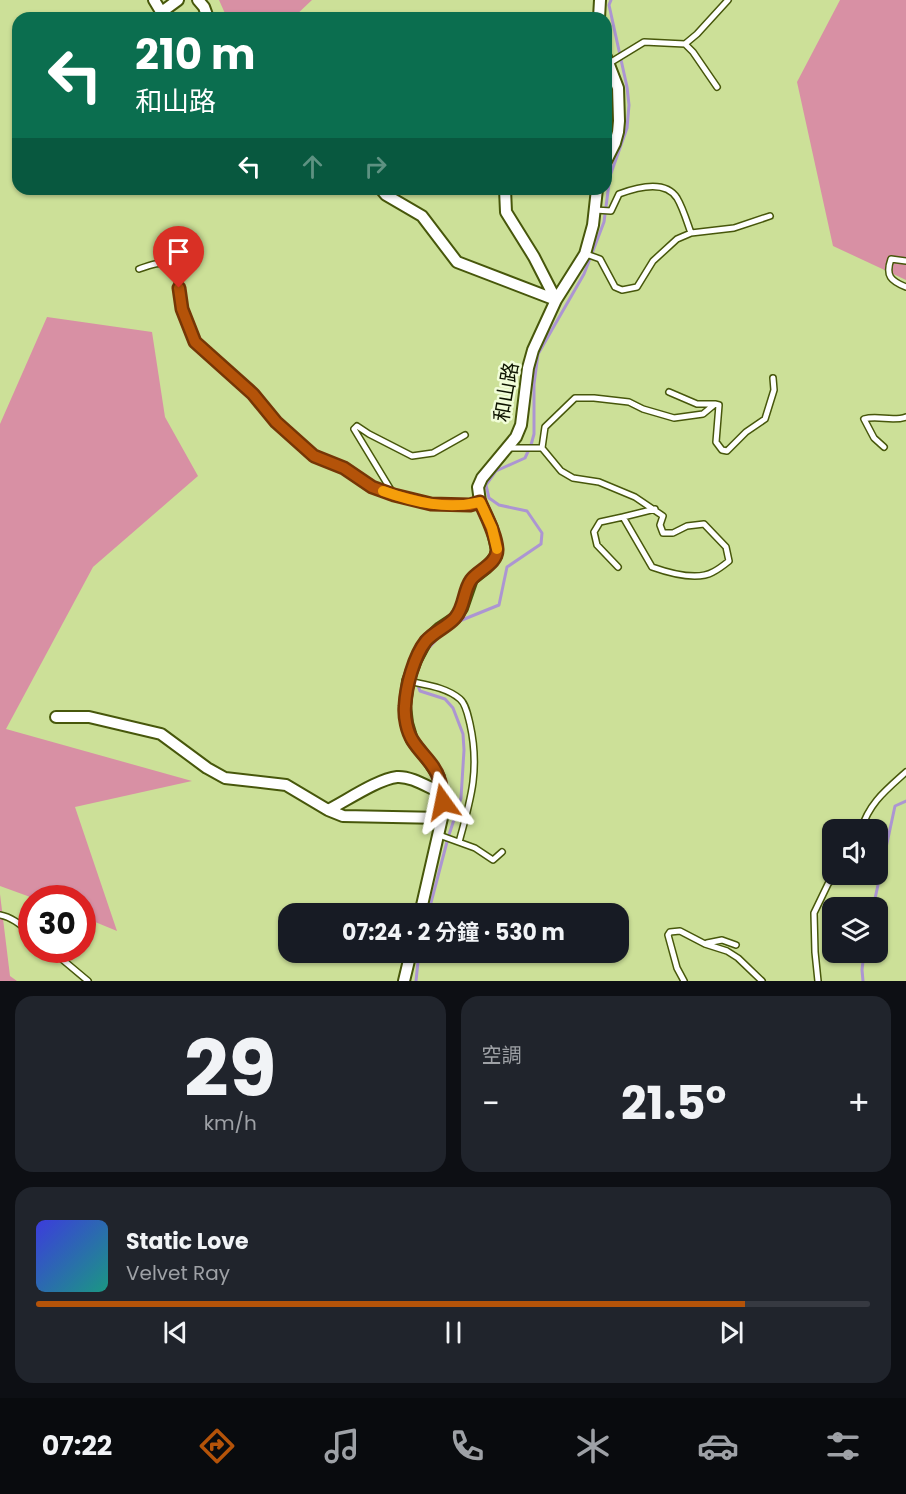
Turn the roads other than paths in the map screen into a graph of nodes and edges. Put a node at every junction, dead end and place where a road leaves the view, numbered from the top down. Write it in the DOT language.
graph roads {
  1 [pos="154,0"];
  2 [pos="178,0"];
  3 [pos="728,0"];
  4 [pos="685,44"];
  5 [pos="612,58"];
  6 [pos="612,73"];
  7 [pos="717,87"];
  8 [pos="612,149"];
  9 [pos="386,195"];
  10 [pos="505,195"];
  11 [pos="596,195"];
  12 [pos="595,210"];
  13 [pos="770,216"];
  14 [pos="691,233"];
  15 [pos="585,254"];
  16 [pos="906,261"];
  17 [pos="139,269"];
  18 [pos="906,287"];
  19 [pos="556,300"];
  20 [pos="773,378"];
  21 [pos="669,392"];
  22 [pos="715,404"];
  23 [pos="906,417"];
  24 [pos="465,435"];
  25 [pos="884,447"];
  26 [pos="507,448"];
  27 [pos="542,448"];
  28 [pos="394,495"];
  29 [pos="480,502"];
  30 [pos="655,509"];
  31 [pos="622,517"];
  32 [pos="618,567"];
  33 [pos="408,681"];
  34 [pos="56,717"];
  35 [pos="906,772"];
  36 [pos="442,793"];
  37 [pos="328,810"];
  38 [pos="442,818"];
  39 [pos="864,819"];
  40 [pos="439,835"];
  41 [pos="459,842"];
  42 [pos="502,852"];
  43 [pos="828,885"];
  44 [pos="423,903"];
  45 [pos="0,915"];
  46 [pos="18,923"];
  47 [pos="705,944"];
  48 [pos="736,945"];
  49 [pos="67,963"];
  50 [pos="408,963"];
  51 [pos="88,981"];
  52 [pos="404,981"];
  53 [pos="684,981"];
  54 [pos="762,981"];
  55 [pos="818,981"];
  1 -- 2 [label="street"];
  3 -- 4 [label="lane"];
  4 -- 5 [label="lane"];
  4 -- 7 [label="lane"];
  6 -- 8 [label="street"];
  9 -- 19 [label="street"];
  10 -- 19 [label="street"];
  11 -- 12 [label="street, 和山路"];
  12 -- 14 [label="lane"];
  12 -- 15 [label="street, 和山路"];
  13 -- 14 [label="lane"];
  14 -- 15 [label="lane"];
  15 -- 19 [label="street, 和山路"];
  16 -- 18 [label="lane"];
  17 -- 28 [label="lane"];
  19 -- 26 [label="street, 和山路"];
  20 -- 22 [label="lane"];
  21 -- 22 [label="lane"];
  22 -- 27 [label="lane"];
  23 -- 25 [label="lane"];
  24 -- 28 [label="lane"];
  26 -- 27 [label="lane"];
  26 -- 29 [label="street, 和山路"];
  27 -- 30 [label="lane"];
  28 -- 29 [label="lane"];
  29 -- 33 [label="street"];
  30 -- 31 [label="lane"];
  30 -- 31 [label="lane"];
  31 -- 32 [label="lane"];
  33 -- 36 [label="street"];
  33 -- 41 [label="lane"];
  34 -- 37 [label="street"];
  35 -- 39 [label="lane"];
  36 -- 37 [label="street"];
  36 -- 38 [label="street"];
  37 -- 38 [label="street"];
  38 -- 40 [label="street"];
  40 -- 41 [label="lane"];
  40 -- 44 [label="street"];
  41 -- 42 [label="lane"];
  43 -- 55 [label="lane"];
  45 -- 46 [label="lane"];
  47 -- 48 [label="lane"];
  47 -- 53 [label="lane"];
  47 -- 54 [label="lane"];
  49 -- 51 [label="lane"];
  50 -- 52 [label="street"];
}
